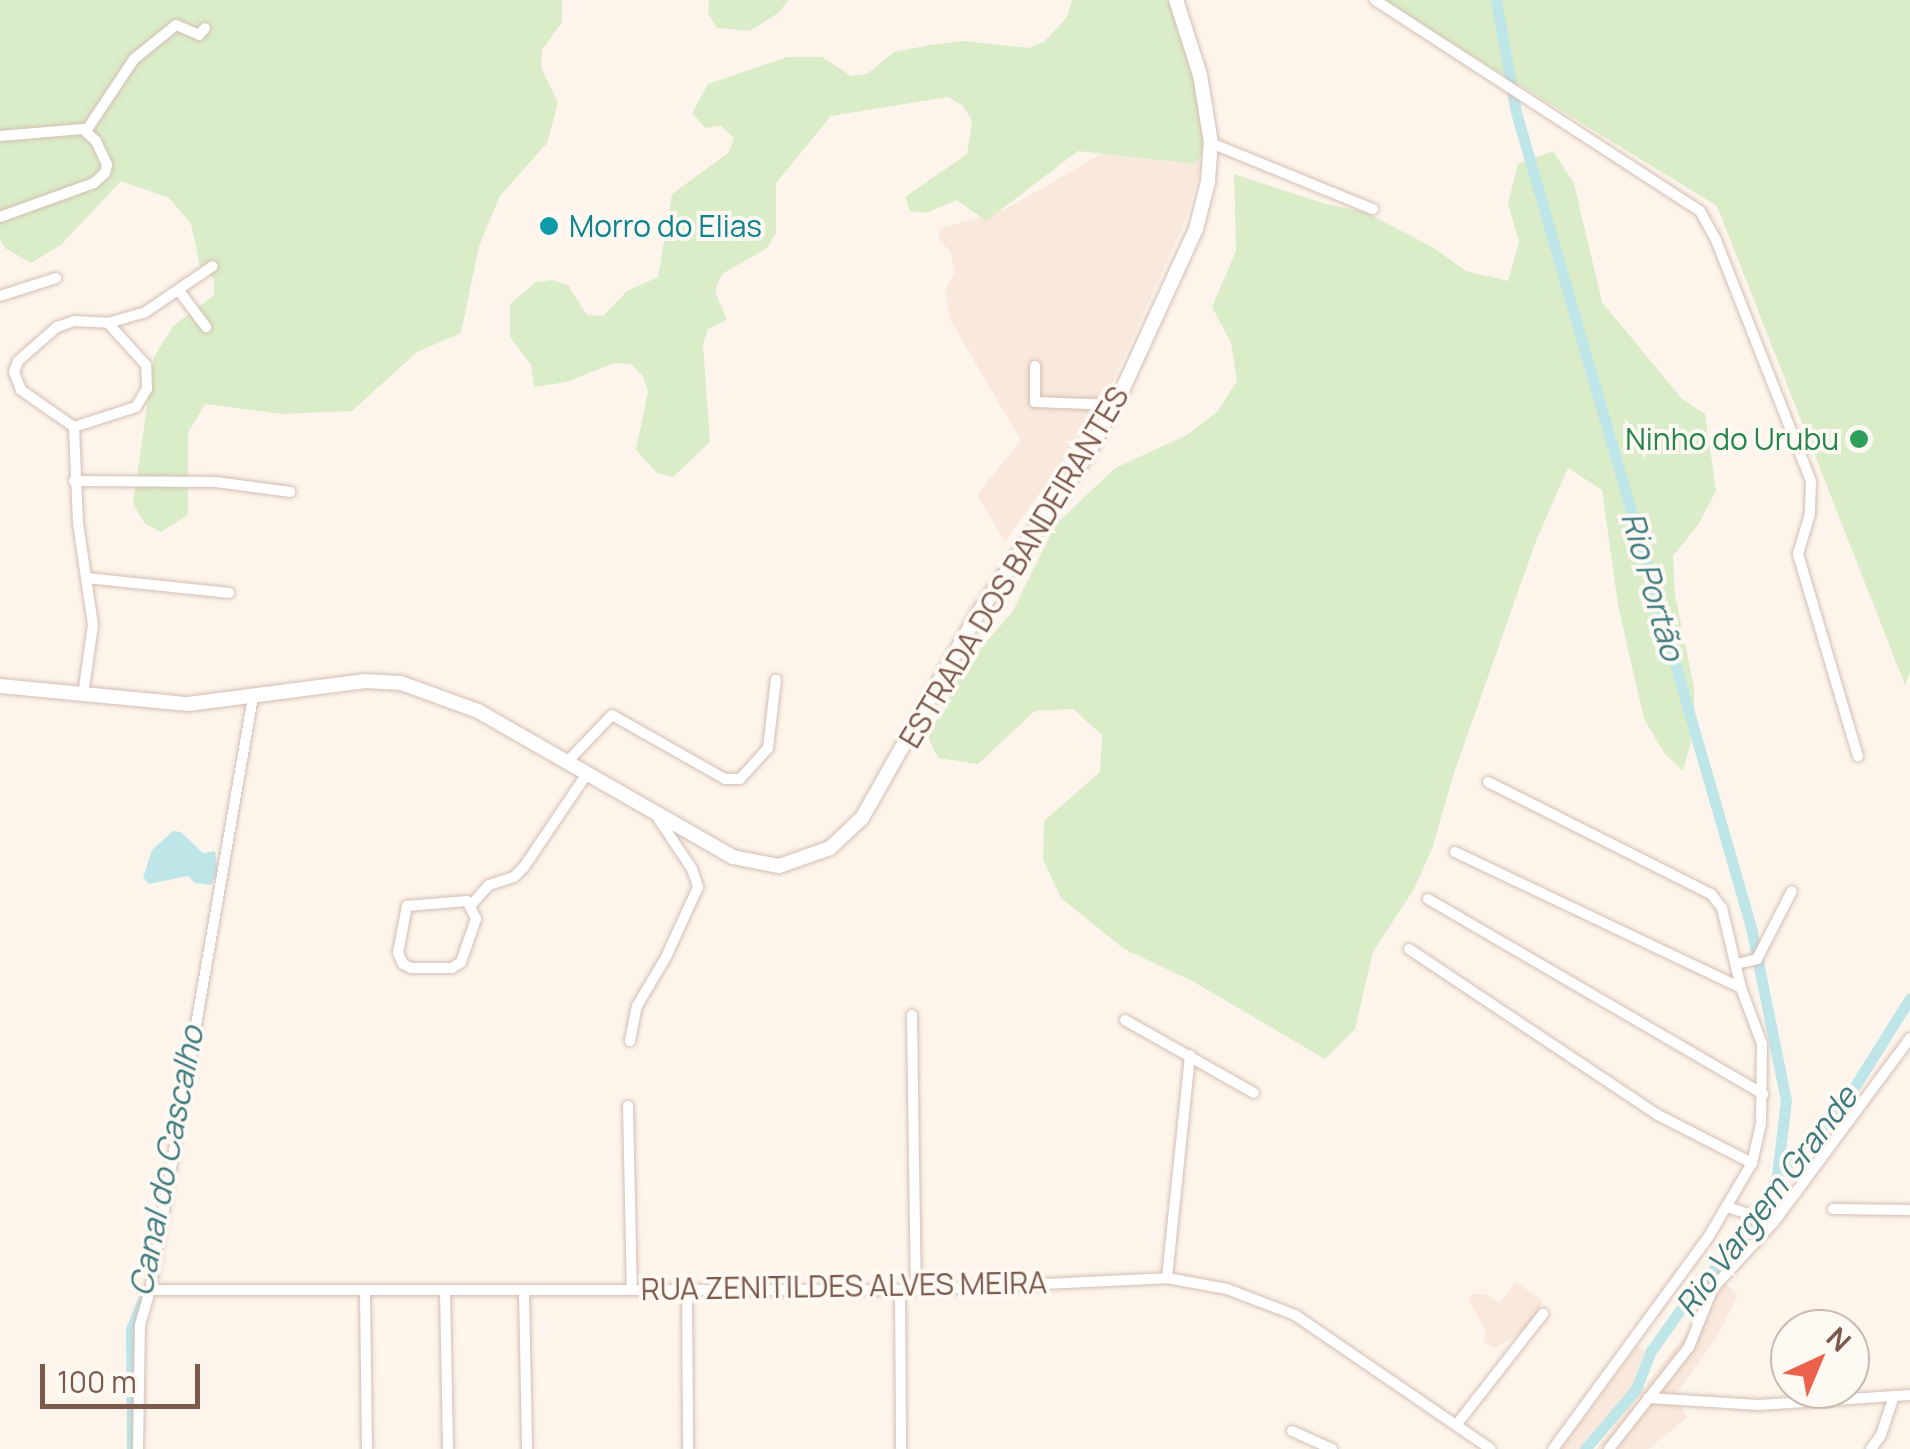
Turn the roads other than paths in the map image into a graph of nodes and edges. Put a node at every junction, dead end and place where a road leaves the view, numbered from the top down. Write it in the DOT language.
graph roads {
  1 [pos="1176,0"];
  2 [pos="1375,0"];
  3 [pos="205,28"];
  4 [pos="86,132"];
  5 [pos="0,136"];
  6 [pos="1211,143"];
  7 [pos="1373,208"];
  8 [pos="0,216"];
  9 [pos="213,266"];
  10 [pos="56,278"];
  11 [pos="180,292"];
  12 [pos="0,296"];
  13 [pos="108,324"];
  14 [pos="206,327"];
  15 [pos="1035,366"];
  16 [pos="1115,406"];
  17 [pos="74,428"];
  18 [pos="74,481"];
  19 [pos="290,492"];
  20 [pos="87,578"];
  21 [pos="230,593"];
  22 [pos="776,679"];
  23 [pos="0,686"];
  24 [pos="82,695"];
  25 [pos="253,697"];
  26 [pos="1858,756"];
  27 [pos="566,764"];
  28 [pos="586,775"];
  29 [pos="1488,782"];
  30 [pos="658,818"];
  31 [pos="1455,852"];
  32 [pos="1792,891"];
  33 [pos="1428,900"];
  34 [pos="471,905"];
  35 [pos="1409,948"];
  36 [pos="1736,964"];
  37 [pos="1743,992"];
  38 [pos="912,1015"];
  39 [pos="1125,1020"];
  40 [pos="1910,1038"];
  41 [pos="630,1041"];
  42 [pos="1190,1055"];
  43 [pos="1254,1092"];
  44 [pos="1764,1094"];
  45 [pos="628,1106"];
  46 [pos="1752,1162"];
  47 [pos="1727,1207"];
  48 [pos="1834,1210"];
  49 [pos="1910,1210"];
  50 [pos="1768,1220"];
  51 [pos="1167,1278"];
  52 [pos="150,1290"];
  53 [pos="445,1290"];
  54 [pos="524,1290"];
  55 [pos="632,1290"];
  56 [pos="686,1290"];
  57 [pos="900,1290"];
  58 [pos="916,1290"];
  59 [pos="365,1291"];
  60 [pos="1542,1314"];
  61 [pos="1910,1395"];
  62 [pos="1894,1396"];
  63 [pos="1648,1398"];
  64 [pos="1457,1424"];
  65 [pos="1292,1430"];
  66 [pos="1486,1448"];
  67 [pos="138,1449"];
  68 [pos="367,1449"];
  69 [pos="448,1449"];
  70 [pos="527,1449"];
  71 [pos="688,1449"];
  72 [pos="901,1449"];
  73 [pos="1332,1449"];
  74 [pos="1553,1449"];
  75 [pos="1609,1449"];
  76 [pos="1872,1449"];
  1 -- 6 [label="main road, ESTRADA DOS BANDEIRANTES"];
  2 -- 26 [label="street"];
  3 -- 4 [label="street"];
  4 -- 5 [label="street"];
  4 -- 8 [label="street"];
  6 -- 7 [label="street"];
  6 -- 16 [label="main road, ESTRADA DOS BANDEIRANTES"];
  9 -- 11 [label="street"];
  10 -- 12 [label="street"];
  11 -- 13 [label="street"];
  11 -- 14 [label="street"];
  13 -- 17 [label="street"];
  13 -- 17 [label="street"];
  15 -- 16 [label="street"];
  16 -- 30 [label="main road, ESTRADA DOS BANDEIRANTES"];
  17 -- 18 [label="street"];
  18 -- 19 [label="street"];
  18 -- 20 [label="street"];
  20 -- 21 [label="street"];
  20 -- 24 [label="street"];
  22 -- 27 [label="street"];
  23 -- 24 [label="main road, ESTRADA DOS BANDEIRANTES"];
  24 -- 25 [label="main road, ESTRADA DOS BANDEIRANTES"];
  25 -- 27 [label="main road, ESTRADA DOS BANDEIRANTES"];
  25 -- 52 [label="street"];
  27 -- 28 [label="main road, ESTRADA DOS BANDEIRANTES"];
  28 -- 30 [label="main road, ESTRADA DOS BANDEIRANTES"];
  28 -- 34 [label="street"];
  29 -- 36 [label="street"];
  30 -- 41 [label="street"];
  31 -- 37 [label="street"];
  32 -- 36 [label="street"];
  33 -- 44 [label="street"];
  34 -- 34 [label="street"];
  35 -- 46 [label="street"];
  36 -- 37 [label="street"];
  37 -- 44 [label="street"];
  38 -- 58 [label="street"];
  39 -- 42 [label="street"];
  40 -- 50 [label="street"];
  42 -- 43 [label="street"];
  42 -- 51 [label="street"];
  44 -- 46 [label="street"];
  45 -- 55 [label="street"];
  46 -- 47 [label="street"];
  47 -- 50 [label="street"];
  47 -- 74 [label="street"];
  48 -- 49 [label="street"];
  50 -- 63 [label="street"];
  51 -- 58 [label="street, RUA ZENITILDES ALVES MEIRA"];
  51 -- 64 [label="street, RUA ZENITILDES ALVES MEIRA"];
  52 -- 59 [label="street, RUA ZENITILDES ALVES MEIRA"];
  52 -- 67 [label="street"];
  53 -- 54 [label="street, RUA ZENITILDES ALVES MEIRA"];
  53 -- 59 [label="street, RUA ZENITILDES ALVES MEIRA"];
  53 -- 69 [label="street"];
  54 -- 55 [label="street, RUA ZENITILDES ALVES MEIRA"];
  54 -- 70 [label="street"];
  55 -- 56 [label="street, RUA ZENITILDES ALVES MEIRA"];
  56 -- 57 [label="street, RUA ZENITILDES ALVES MEIRA"];
  56 -- 71 [label="street"];
  57 -- 58 [label="street, RUA ZENITILDES ALVES MEIRA"];
  57 -- 72 [label="street"];
  59 -- 68 [label="street"];
  60 -- 64 [label="street"];
  61 -- 62 [label="street"];
  62 -- 63 [label="street"];
  62 -- 76 [label="street"];
  63 -- 75 [label="street"];
  64 -- 66 [label="street, RUA ZENITILDES ALVES MEIRA"];
  65 -- 73 [label="street"];
}
